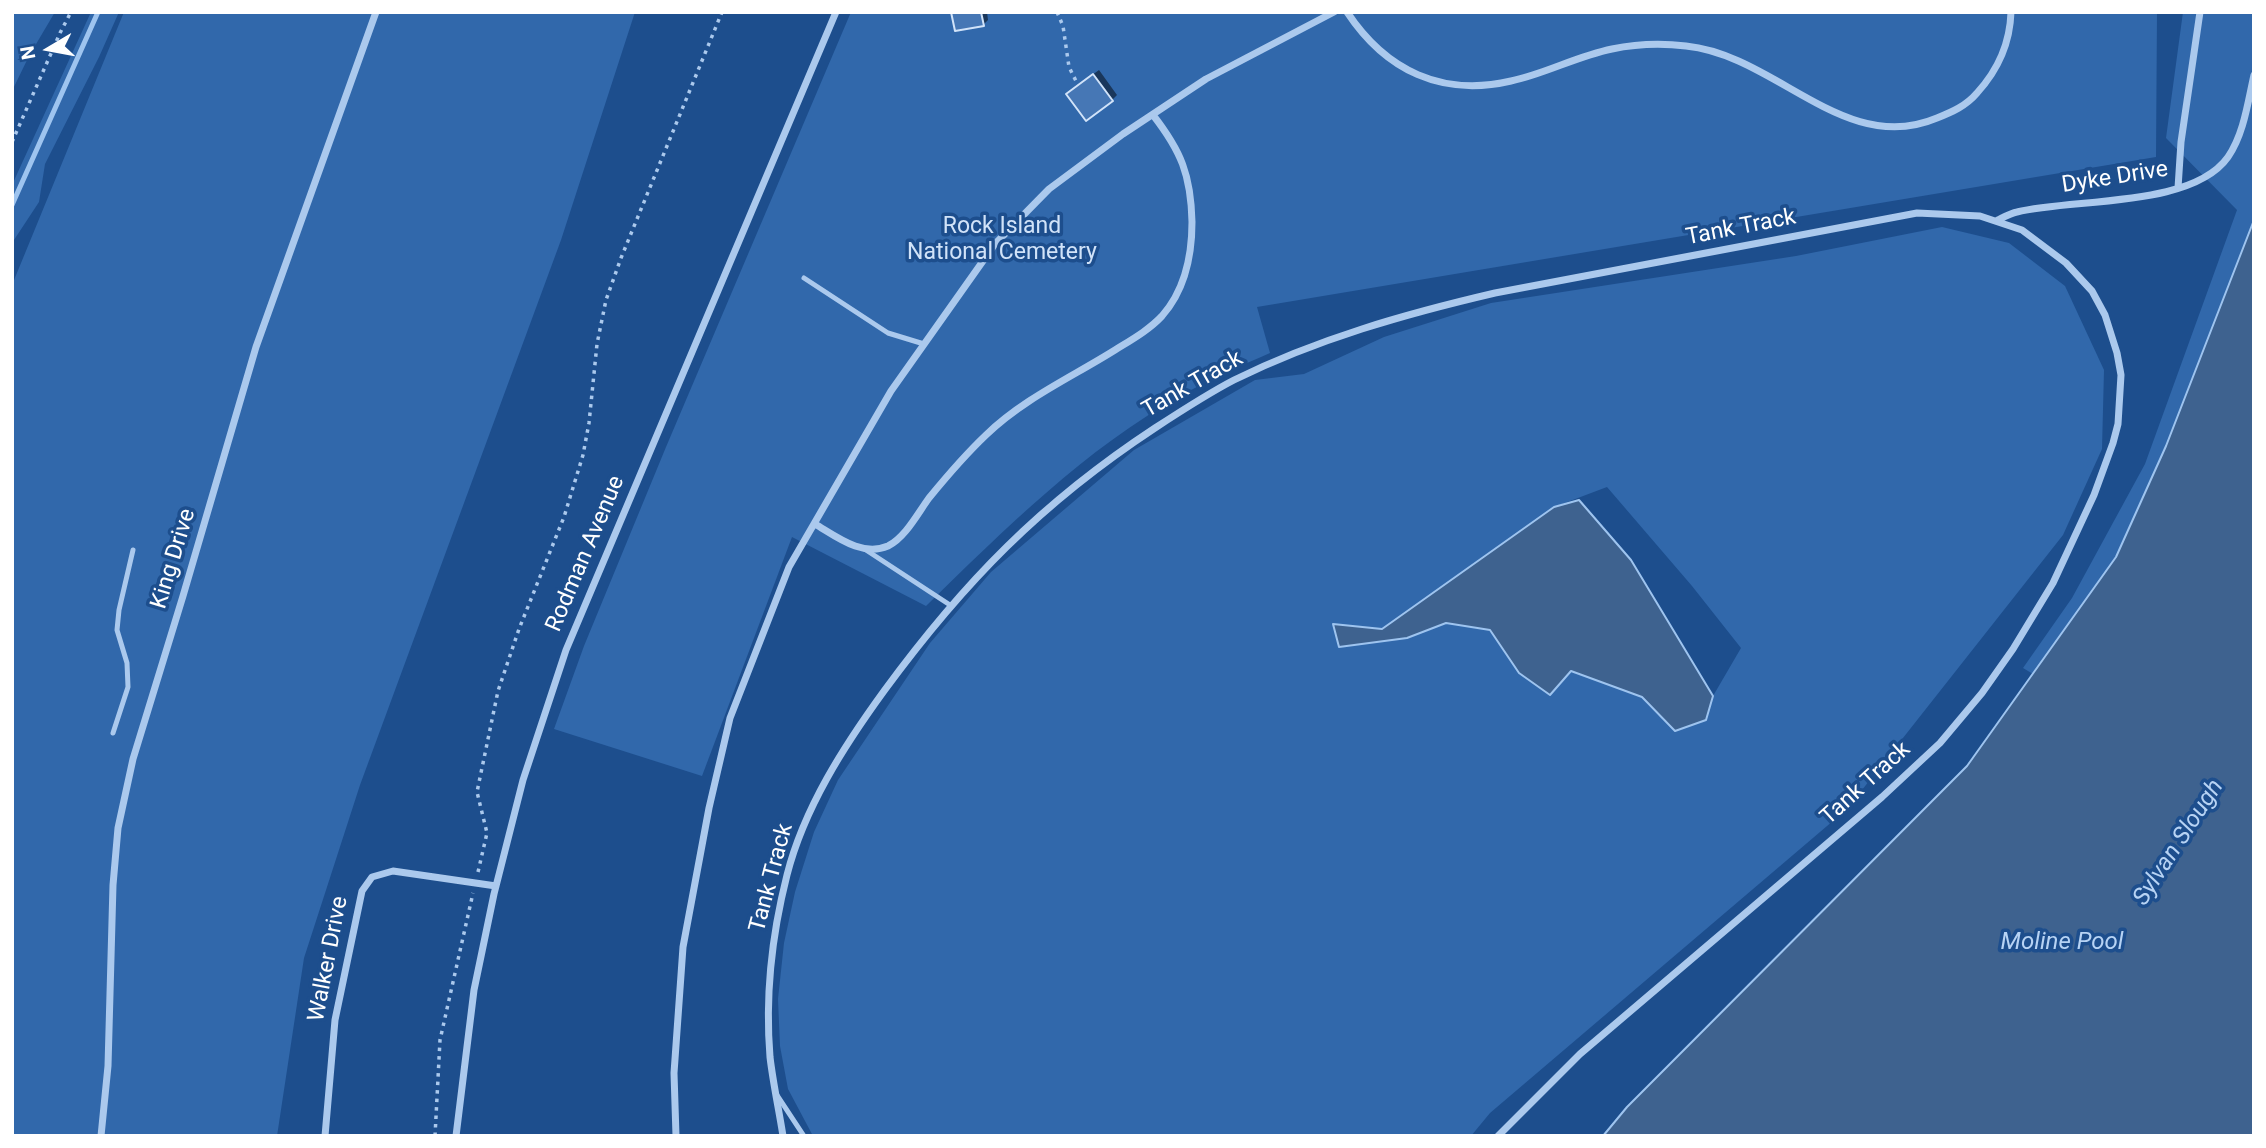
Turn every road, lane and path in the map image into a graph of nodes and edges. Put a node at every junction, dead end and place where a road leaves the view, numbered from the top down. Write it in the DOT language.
graph roads {
  1 [pos="71,12"];
  2 [pos="376,12"];
  3 [pos="722,12"];
  4 [pos="836,12"];
  5 [pos="1057,12"];
  6 [pos="1334,12"];
  7 [pos="1347,12"];
  8 [pos="2011,12"];
  9 [pos="2200,12"];
  10 [pos="2254,75"];
  11 [pos="1076,81"];
  12 [pos="1153,115"];
  13 [pos="12,142"];
  14 [pos="2178,188"];
  15 [pos="1997,220"];
  16 [pos="804,278"];
  17 [pos="924,344"];
  18 [pos="815,524"];
  19 [pos="133,550"];
  20 [pos="866,550"];
  21 [pos="950,605"];
  22 [pos="113,733"];
  23 [pos="475,883"];
  24 [pos="496,886"];
  25 [pos="776,1093"];
  26 [pos="101,1136"];
  27 [pos="325,1136"];
  28 [pos="435,1136"];
  29 [pos="456,1136"];
  30 [pos="676,1136"];
  31 [pos="783,1136"];
  32 [pos="804,1136"];
  33 [pos="1498,1136"];
  1 -- 13 [label="path"];
  2 -- 26 [label="street, King Drive"];
  3 -- 23 [label="path"];
  4 -- 24 [label="street, Rodman Avenue"];
  5 -- 11 [label="path"];
  6 -- 12 [label="street"];
  7 -- 8 [label="street"];
  9 -- 14 [label="street"];
  10 -- 14 [label="street, Dyke Drive"];
  12 -- 17 [label="street"];
  12 -- 20 [label="street"];
  14 -- 15 [label="street, Dyke Drive"];
  15 -- 21 [label="street, Tank Track"];
  15 -- 33 [label="street, Tank Track"];
  16 -- 17 [label="lane"];
  17 -- 18 [label="street"];
  18 -- 20 [label="street"];
  18 -- 30 [label="street"];
  19 -- 22 [label="lane"];
  20 -- 21 [label="lane"];
  21 -- 25 [label="street, Tank Track"];
  23 -- 24 [label="street, Walker Drive"];
  23 -- 27 [label="street, Walker Drive"];
  23 -- 28 [label="path"];
  24 -- 29 [label="street, Rodman Avenue"];
  25 -- 31 [label="street, Tank Track"];
  25 -- 32 [label="lane"];
}
